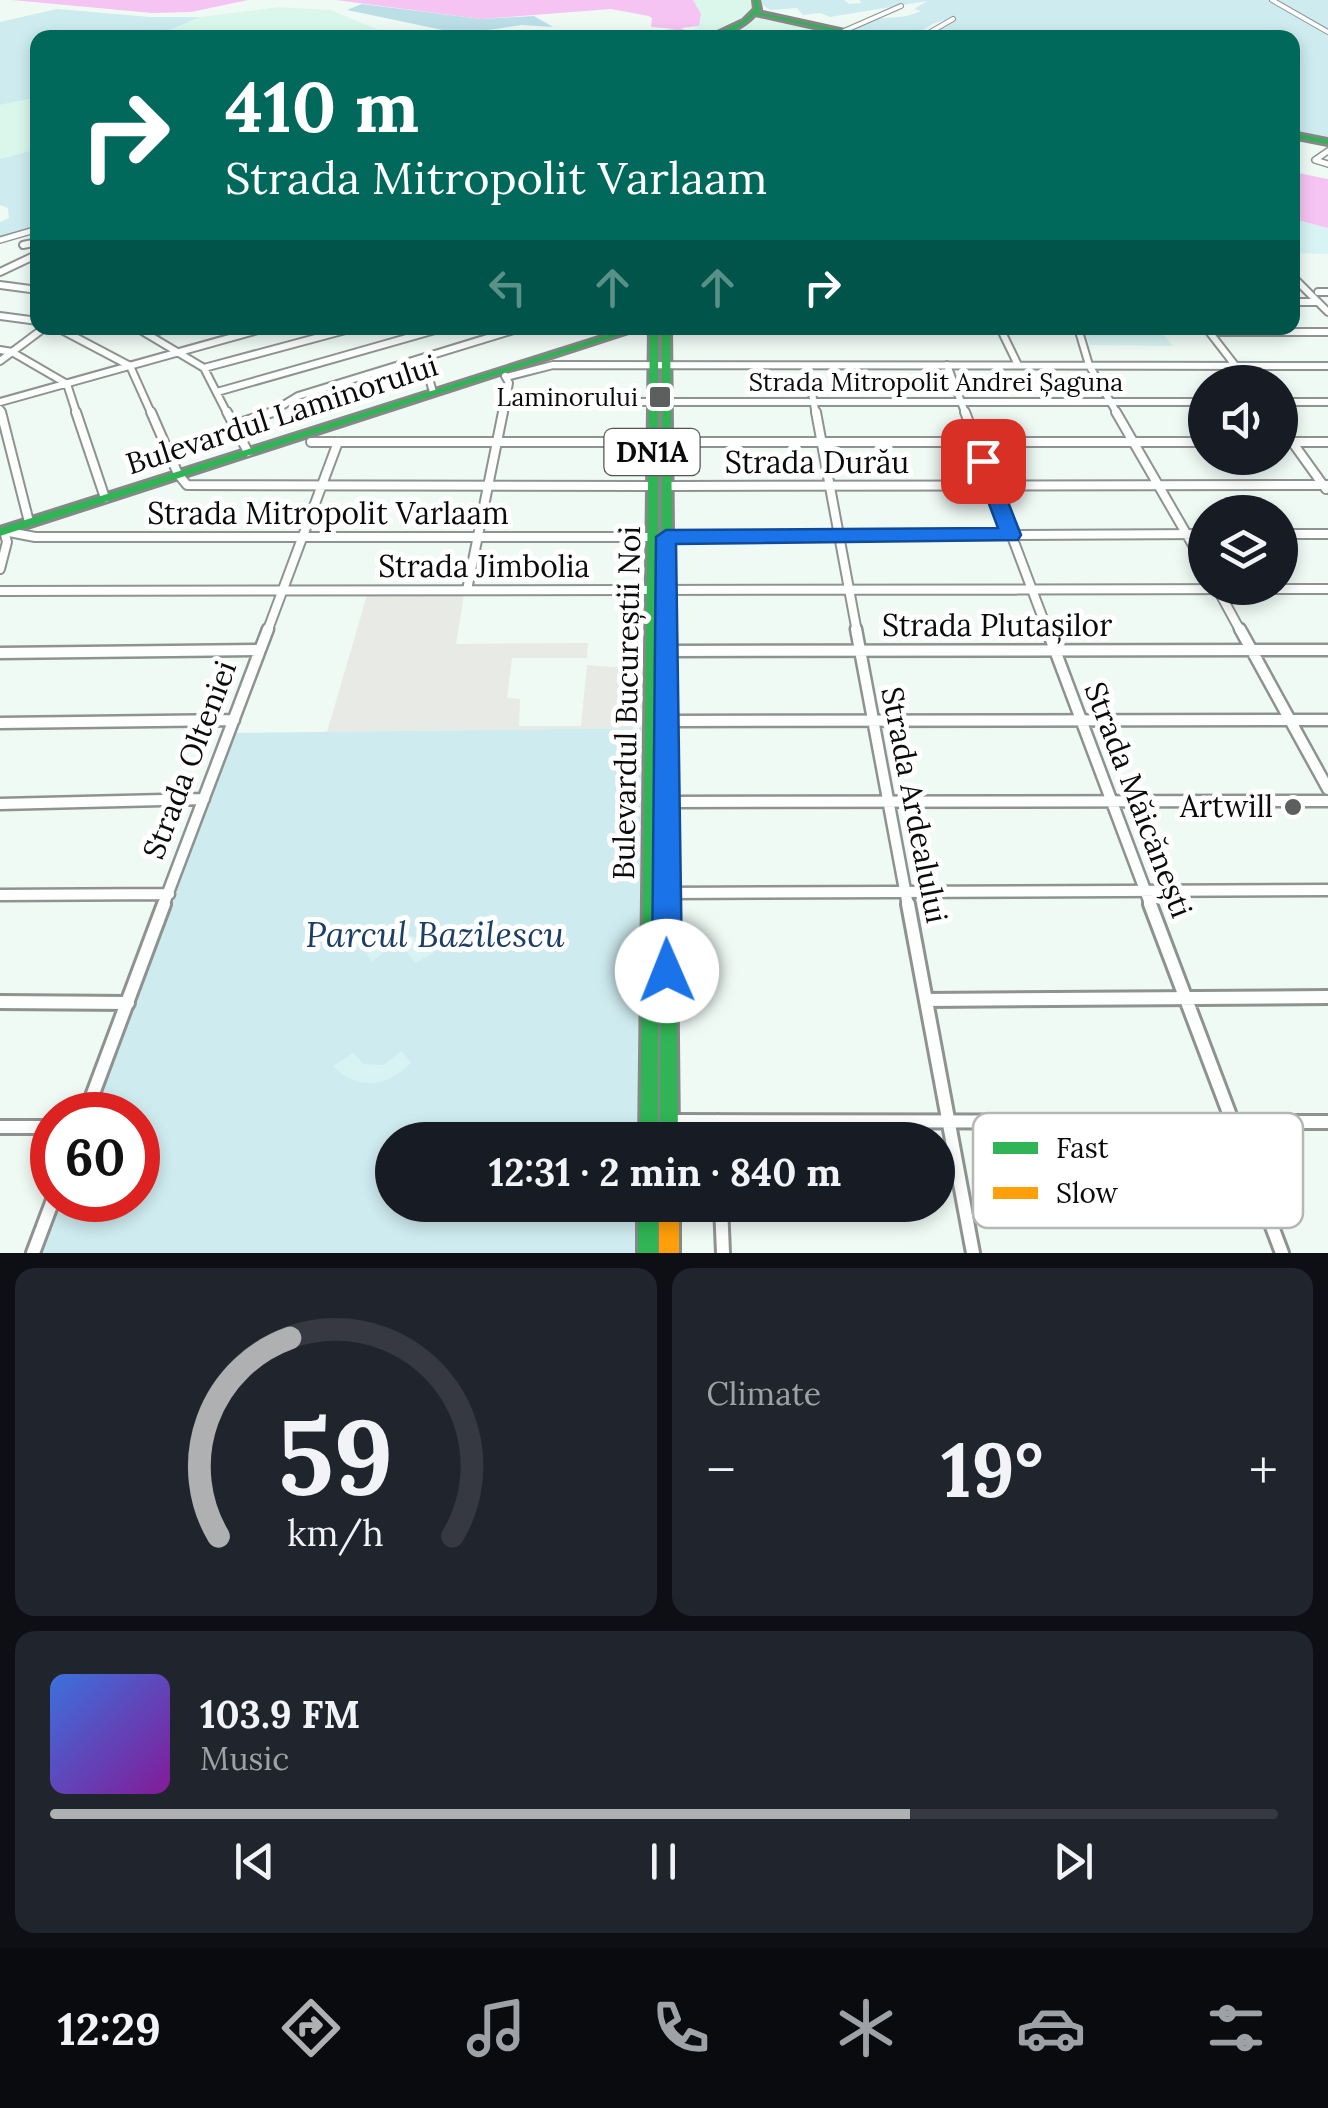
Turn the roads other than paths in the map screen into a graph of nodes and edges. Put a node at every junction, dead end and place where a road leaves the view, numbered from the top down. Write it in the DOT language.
graph roads {
  1 [pos="1272,0"];
  2 [pos="901,6"];
  3 [pos="762,11"];
  4 [pos="953,19"];
  5 [pos="725,30"];
  6 [pos="840,30"];
  7 [pos="846,30"];
  8 [pos="934,30"];
  9 [pos="1328,32"];
  10 [pos="1300,136"];
  11 [pos="1328,142"];
  12 [pos="1328,151"];
  13 [pos="1328,164"];
  14 [pos="30,231"];
  15 [pos="0,240"];
  16 [pos="30,244"];
  17 [pos="23,245"];
  18 [pos="30,258"];
  19 [pos="0,272"];
  20 [pos="30,284"];
  21 [pos="1300,284"];
  22 [pos="0,285"];
  23 [pos="24,288"];
  24 [pos="30,289"];
  25 [pos="1328,292"];
  26 [pos="1300,302"];
  27 [pos="1318,302"];
  28 [pos="1328,304"];
  29 [pos="1328,312"];
  30 [pos="0,316"];
  31 [pos="30,320"];
  32 [pos="1300,332"];
  33 [pos="1328,332"];
  34 [pos="35,335"];
  35 [pos="71,335"];
  36 [pos="149,335"];
  37 [pos="239,335"];
  38 [pos="327,335"];
  39 [pos="417,335"];
  40 [pos="444,335"];
  41 [pos="497,335"];
  42 [pos="616,335"];
  43 [pos="655,335"];
  44 [pos="665,335"];
  45 [pos="1003,335"];
  46 [pos="1080,335"];
  47 [pos="1212,335"];
  48 [pos="0,350"];
  49 [pos="449,350"];
  50 [pos="12,352"];
  51 [pos="177,352"];
  52 [pos="423,358"];
  53 [pos="0,361"];
  54 [pos="947,365"];
  55 [pos="1018,365"];
  56 [pos="1090,365"];
  57 [pos="1188,365"];
  58 [pos="1235,365"];
  59 [pos="130,366"];
  60 [pos="660,366"];
  61 [pos="806,366"];
  62 [pos="1298,366"];
  63 [pos="1328,366"];
  64 [pos="204,368"];
  65 [pos="502,374"];
  66 [pos="67,384"];
  67 [pos="217,392"];
  68 [pos="433,392"];
  69 [pos="505,401"];
  70 [pos="659,402"];
  71 [pos="813,402"];
  72 [pos="961,402"];
  73 [pos="1112,402"];
  74 [pos="1188,402"];
  75 [pos="1298,402"];
  76 [pos="1328,402"];
  77 [pos="0,405"];
  78 [pos="234,425"];
  79 [pos="326,426"];
  80 [pos="659,441"];
  81 [pos="311,442"];
  82 [pos="338,442"];
  83 [pos="497,442"];
  84 [pos="821,442"];
  85 [pos="976,442"];
  86 [pos="1135,442"];
  87 [pos="1188,442"];
  88 [pos="1298,442"];
  89 [pos="1328,442"];
  90 [pos="1298,450"];
  91 [pos="248,452"];
  92 [pos="178,474"];
  93 [pos="1160,485"];
  94 [pos="321,486"];
  95 [pos="488,486"];
  96 [pos="660,486"];
  97 [pos="829,486"];
  98 [pos="992,486"];
  99 [pos="1327,487"];
  100 [pos="105,498"];
  101 [pos="29,522"];
  102 [pos="2,531"];
  103 [pos="1187,534"];
  104 [pos="1298,534"];
  105 [pos="1328,534"];
  106 [pos="838,535"];
  107 [pos="1010,535"];
  108 [pos="303,536"];
  109 [pos="478,536"];
  110 [pos="660,537"];
  111 [pos="0,569"];
  112 [pos="1188,588"];
  113 [pos="1298,588"];
  114 [pos="1328,588"];
  115 [pos="848,589"];
  116 [pos="1032,589"];
  117 [pos="282,590"];
  118 [pos="467,590"];
  119 [pos="659,590"];
  120 [pos="0,591"];
  121 [pos="1226,605"];
  122 [pos="260,650"];
  123 [pos="1251,650"];
  124 [pos="1328,650"];
  125 [pos="666,651"];
  126 [pos="860,651"];
  127 [pos="1054,651"];
  128 [pos="0,653"];
  129 [pos="234,720"];
  130 [pos="873,720"];
  131 [pos="1081,720"];
  132 [pos="1290,720"];
  133 [pos="1328,720"];
  134 [pos="666,721"];
  135 [pos="0,723"];
  136 [pos="1328,788"];
  137 [pos="204,799"];
  138 [pos="888,800"];
  139 [pos="1111,800"];
  140 [pos="1328,801"];
  141 [pos="666,802"];
  142 [pos="0,804"];
  143 [pos="1328,890"];
  144 [pos="1145,891"];
  145 [pos="905,892"];
  146 [pos="666,893"];
  147 [pos="169,894"];
  148 [pos="650,894"];
  149 [pos="0,895"];
  150 [pos="1186,997"];
  151 [pos="1328,997"];
  152 [pos="926,1000"];
  153 [pos="0,1002"];
  154 [pos="128,1002"];
  155 [pos="93,1092"];
  156 [pos="1230,1113"];
  157 [pos="668,1121"];
  158 [pos="718,1121"];
  159 [pos="649,1122"];
  160 [pos="834,1122"];
  161 [pos="949,1122"];
  162 [pos="30,1126"];
  163 [pos="0,1127"];
  164 [pos="955,1156"];
  165 [pos="45,1222"];
  166 [pos="648,1222"];
  167 [pos="669,1222"];
  168 [pos="722,1222"];
  169 [pos="1273,1228"];
  170 [pos="33,1253"];
  171 [pos="648,1253"];
  172 [pos="669,1253"];
  173 [pos="723,1253"];
  174 [pos="973,1253"];
  175 [pos="1282,1253"];
  1 -- 9 [label="street"];
  2 -- 7 [label="street"];
  3 -- 5 [label="main road"];
  3 -- 6 [label="main road"];
  4 -- 8 [label="street"];
  10 -- 11 [label="main road"];
  12 -- 13 [label="street"];
  14 -- 15 [label="street"];
  16 -- 17 [label="street"];
  18 -- 19 [label="street"];
  20 -- 23 [label="street"];
  21 -- 27 [label="street"];
  22 -- 23 [label="street"];
  23 -- 24 [label="street"];
  25 -- 28 [label="street"];
  26 -- 27 [label="street"];
  27 -- 29 [label="street"];
  30 -- 31 [label="street"];
  32 -- 33 [label="street"];
  34 -- 50 [label="street"];
  35 -- 59 [label="street"];
  36 -- 51 [label="street"];
  37 -- 51 [label="street"];
  38 -- 64 [label="street"];
  39 -- 67 [label="street"];
  40 -- 49 [label="street"];
  41 -- 49 [label="street"];
  42 -- 65 [label="main road, Bulevardul Laminorului"];
  43 -- 60 [label="main road, Bulevardul Bucureștii Noi / DN1A"];
  44 -- 60 [label="main road, Bulevardul Bucureștii Noi / DN1A"];
  45 -- 55 [label="street"];
  46 -- 56 [label="street"];
  47 -- 58 [label="street"];
  48 -- 50 [label="street"];
  49 -- 52 [label="street"];
  50 -- 53 [label="street"];
  50 -- 66 [label="street"];
  51 -- 59 [label="street"];
  51 -- 64 [label="street"];
  52 -- 68 [label="street"];
  52 -- 78 [label="street"];
  54 -- 55 [label="street, Bulevardul Laminorului"];
  54 -- 61 [label="street, Bulevardul Laminorului"];
  54 -- 72 [label="street, Strada Măicănești"];
  55 -- 56 [label="street, Bulevardul Laminorului"];
  56 -- 57 [label="street, Bulevardul Laminorului"];
  56 -- 73 [label="street"];
  59 -- 66 [label="street"];
  59 -- 92 [label="street"];
  60 -- 61 [label="street, Bulevardul Laminorului"];
  60 -- 65 [label="street, Bulevardul Laminorului"];
  60 -- 70 [label="main road, Bulevardul Bucureștii Noi / DN1A"];
  61 -- 71 [label="street, Strada Ardealului"];
  62 -- 63 [label="street, Bulevardul Laminorului"];
  64 -- 67 [label="street"];
  65 -- 68 [label="main road, Bulevardul Laminorului"];
  65 -- 69 [label="street"];
  66 -- 77 [label="street"];
  66 -- 100 [label="street"];
  67 -- 78 [label="street"];
  68 -- 79 [label="main road, Bulevardul Laminorului"];
  69 -- 70 [label="street, Strada Mitropolit Andrei Șaguna"];
  69 -- 83 [label="street"];
  70 -- 71 [label="street, Strada Mitropolit Andrei Șaguna"];
  70 -- 80 [label="main road, Bulevardul Bucureștii Noi / DN1A"];
  71 -- 72 [label="street, Strada Mitropolit Andrei Șaguna"];
  71 -- 84 [label="street, Strada Ardealului"];
  72 -- 73 [label="street, Strada Mitropolit Andrei Șaguna"];
  72 -- 85 [label="street, Strada Măicănești"];
  73 -- 74 [label="street, Strada Mitropolit Andrei Șaguna"];
  73 -- 86 [label="street"];
  75 -- 76 [label="street"];
  77 -- 101 [label="street"];
  78 -- 91 [label="street"];
  79 -- 82 [label="street"];
  79 -- 91 [label="main road, Bulevardul Laminorului"];
  80 -- 83 [label="street"];
  80 -- 84 [label="street"];
  80 -- 96 [label="main road, Bulevardul Bucureștii Noi / DN1A"];
  81 -- 82 [label="street"];
  82 -- 83 [label="street"];
  82 -- 94 [label="street, Strada Olteniei"];
  83 -- 95 [label="street"];
  84 -- 85 [label="street"];
  84 -- 97 [label="street, Strada Ardealului"];
  85 -- 86 [label="street"];
  85 -- 98 [label="street, Strada Măicănești"];
  86 -- 87 [label="street"];
  86 -- 93 [label="street"];
  88 -- 89 [label="street"];
  90 -- 99 [label="street"];
  91 -- 92 [label="main road, Bulevardul Laminorului"];
  92 -- 94 [label="street, Strada Durău"];
  92 -- 100 [label="main road, Bulevardul Laminorului"];
  93 -- 98 [label="street, Strada Durău"];
  93 -- 99 [label="street, Strada Durău"];
  93 -- 103 [label="street"];
  94 -- 95 [label="street, Strada Durău"];
  94 -- 108 [label="street, Strada Olteniei"];
  95 -- 96 [label="street, Strada Durău"];
  95 -- 109 [label="street"];
  96 -- 97 [label="street, Strada Durău"];
  96 -- 110 [label="main road, Bulevardul Bucureștii Noi / DN1A"];
  97 -- 98 [label="street, Strada Durău"];
  97 -- 106 [label="street, Strada Ardealului"];
  98 -- 107 [label="street, Strada Măicănești"];
  100 -- 101 [label="main road, Bulevardul Laminorului"];
  101 -- 102 [label="main road, Bulevardul Laminorului"];
  102 -- 108 [label="street, Strada Mitropolit Varlaam"];
  102 -- 111 [label="street"];
  103 -- 107 [label="street, Strada Mitropolit Varlaam"];
  104 -- 105 [label="street"];
  106 -- 107 [label="street, Strada Mitropolit Varlaam"];
  106 -- 110 [label="street, Strada Mitropolit Varlaam"];
  106 -- 115 [label="street, Strada Ardealului"];
  107 -- 116 [label="street, Strada Măicănești"];
  108 -- 109 [label="street, Strada Mitropolit Varlaam"];
  108 -- 117 [label="street, Strada Olteniei"];
  109 -- 110 [label="street, Strada Mitropolit Varlaam"];
  109 -- 118 [label="street"];
  110 -- 119 [label="main road, Bulevardul Bucureștii Noi / DN1A"];
  112 -- 116 [label="street, Strada Jimbolia"];
  113 -- 114 [label="street, Strada Jimbolia"];
  115 -- 116 [label="street, Strada Jimbolia"];
  115 -- 119 [label="street, Strada Jimbolia"];
  115 -- 126 [label="street, Strada Ardealului"];
  116 -- 127 [label="street, Strada Măicănești"];
  117 -- 118 [label="street, Strada Jimbolia"];
  117 -- 120 [label="street, Strada Jimbolia"];
  117 -- 122 [label="street, Strada Olteniei"];
  118 -- 119 [label="street, Strada Jimbolia"];
  119 -- 125 [label="main road, Bulevardul Bucureștii Noi / DN1A"];
  119 -- 148 [label="main road, Bulevardul Bucureștii Noi / DN1A"];
  121 -- 123 [label="street"];
  122 -- 128 [label="street"];
  122 -- 129 [label="street, Strada Olteniei"];
  123 -- 124 [label="street, Strada Plutașilor"];
  123 -- 127 [label="street, Strada Plutașilor"];
  123 -- 132 [label="street"];
  125 -- 126 [label="street, Strada Plutașilor"];
  125 -- 134 [label="main road, Bulevardul Bucureștii Noi / DN1A"];
  126 -- 127 [label="street, Strada Plutașilor"];
  126 -- 130 [label="street, Strada Ardealului"];
  127 -- 131 [label="street, Strada Măicănești"];
  129 -- 135 [label="street"];
  129 -- 137 [label="street, Strada Olteniei"];
  130 -- 131 [label="street"];
  130 -- 134 [label="street"];
  130 -- 138 [label="street, Strada Ardealului"];
  131 -- 132 [label="street"];
  131 -- 139 [label="street, Strada Măicănești"];
  132 -- 133 [label="street"];
  132 -- 136 [label="street"];
  134 -- 141 [label="main road, Bulevardul Bucureștii Noi / DN1A"];
  137 -- 142 [label="street"];
  137 -- 147 [label="street, Strada Olteniei"];
  138 -- 139 [label="street"];
  138 -- 141 [label="street"];
  138 -- 145 [label="street, Strada Ardealului"];
  139 -- 140 [label="street"];
  139 -- 144 [label="street, Strada Măicănești"];
  141 -- 146 [label="main road, Bulevardul Bucureștii Noi / DN1A"];
  143 -- 144 [label="street"];
  144 -- 145 [label="street"];
  144 -- 150 [label="street, Strada Măicănești"];
  145 -- 146 [label="street"];
  145 -- 152 [label="street, Strada Ardealului"];
  146 -- 148 [label="street"];
  146 -- 157 [label="main road, Bulevardul Bucureștii Noi / DN1A"];
  147 -- 149 [label="street"];
  147 -- 154 [label="street, Strada Olteniei"];
  148 -- 159 [label="main road, Bulevardul Bucureștii Noi / DN1A"];
  150 -- 151 [label="street"];
  150 -- 152 [label="street"];
  150 -- 156 [label="street, Strada Măicănești"];
  152 -- 161 [label="street, Strada Ardealului"];
  153 -- 154 [label="street"];
  154 -- 155 [label="street, Strada Olteniei"];
  157 -- 158 [label="street"];
  157 -- 159 [label="street"];
  158 -- 160 [label="street"];
  162 -- 163 [label="street"];
  164 -- 174 [label="street, Strada Ardealului"];
  165 -- 170 [label="street"];
  166 -- 171 [label="main road"];
  167 -- 172 [label="main road"];
  168 -- 173 [label="street"];
  169 -- 175 [label="street, Strada Măicănești"];
}
